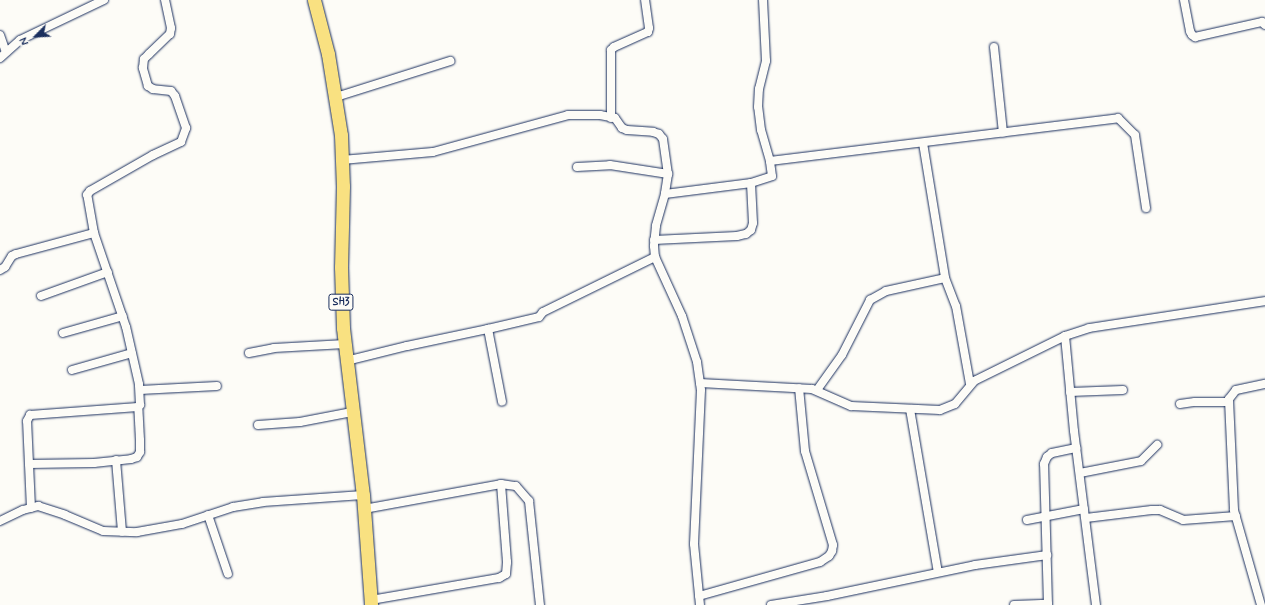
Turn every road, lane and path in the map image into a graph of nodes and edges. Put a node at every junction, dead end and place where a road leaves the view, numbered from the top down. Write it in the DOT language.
graph roads {
  1 [pos="104,0"];
  2 [pos="165,0"];
  3 [pos="314,0"];
  4 [pos="645,0"];
  5 [pos="763,0"];
  6 [pos="1184,0"];
  7 [pos="1265,25"];
  8 [pos="0,35"];
  9 [pos="994,47"];
  10 [pos="6,52"];
  11 [pos="0,58"];
  12 [pos="450,61"];
  13 [pos="336,97"];
  14 [pos="611,118"];
  15 [pos="1003,133"];
  16 [pos="922,143"];
  17 [pos="342,160"];
  18 [pos="770,161"];
  19 [pos="577,167"];
  20 [pos="668,174"];
  21 [pos="752,183"];
  22 [pos="665,194"];
  23 [pos="1146,208"];
  24 [pos="94,233"];
  25 [pos="654,240"];
  26 [pos="655,257"];
  27 [pos="0,270"];
  28 [pos="108,272"];
  29 [pos="945,278"];
  30 [pos="41,296"];
  31 [pos="1265,301"];
  32 [pos="123,316"];
  33 [pos="488,329"];
  34 [pos="63,333"];
  35 [pos="1065,336"];
  36 [pos="345,344"];
  37 [pos="132,353"];
  38 [pos="249,353"];
  39 [pos="346,361"];
  40 [pos="72,370"];
  41 [pos="700,383"];
  42 [pos="970,384"];
  43 [pos="1265,384"];
  44 [pos="217,386"];
  45 [pos="799,388"];
  46 [pos="140,390"];
  47 [pos="817,390"];
  48 [pos="1123,390"];
  49 [pos="1070,392"];
  50 [pos="502,402"];
  51 [pos="1229,402"];
  52 [pos="1180,404"];
  53 [pos="138,407"];
  54 [pos="910,409"];
  55 [pos="352,412"];
  56 [pos="258,425"];
  57 [pos="1157,445"];
  58 [pos="1076,448"];
  59 [pos="116,460"];
  60 [pos="29,464"];
  61 [pos="1080,473"];
  62 [pos="501,484"];
  63 [pos="363,495"];
  64 [pos="31,508"];
  65 [pos="364,508"];
  66 [pos="1084,509"];
  67 [pos="208,515"];
  68 [pos="1046,516"];
  69 [pos="1236,516"];
  70 [pos="1086,518"];
  71 [pos="1027,520"];
  72 [pos="0,521"];
  73 [pos="122,532"];
  74 [pos="1047,555"];
  75 [pos="938,572"];
  76 [pos="228,574"];
  77 [pos="700,601"];
  78 [pos="371,603"];
  79 [pos="1048,604"];
  80 [pos="540,605"];
  81 [pos="771,605"];
  82 [pos="1014,605"];
  83 [pos="1096,605"];
  84 [pos="1261,605"];
  1 -- 10 [label="street"];
  2 -- 24 [label="street"];
  3 -- 13 [label="main road, SH3"];
  4 -- 14 [label="street"];
  5 -- 18 [label="street"];
  6 -- 7 [label="street"];
  8 -- 10 [label="street"];
  9 -- 15 [label="street"];
  10 -- 11 [label="street"];
  12 -- 13 [label="street"];
  13 -- 17 [label="main road, SH3"];
  14 -- 17 [label="street"];
  14 -- 20 [label="street"];
  15 -- 16 [label="street"];
  15 -- 23 [label="street"];
  16 -- 18 [label="street"];
  16 -- 29 [label="street"];
  17 -- 36 [label="main road, SH3"];
  18 -- 21 [label="street"];
  19 -- 20 [label="street"];
  20 -- 22 [label="street"];
  21 -- 22 [label="street"];
  21 -- 25 [label="street"];
  22 -- 25 [label="street"];
  24 -- 27 [label="street"];
  24 -- 28 [label="street"];
  25 -- 26 [label="street"];
  26 -- 33 [label="street"];
  26 -- 41 [label="street"];
  28 -- 30 [label="street"];
  28 -- 32 [label="street"];
  29 -- 42 [label="street"];
  29 -- 47 [label="street"];
  31 -- 35 [label="street"];
  32 -- 34 [label="street"];
  32 -- 37 [label="street"];
  33 -- 39 [label="street"];
  33 -- 50 [label="street"];
  35 -- 42 [label="street"];
  35 -- 49 [label="street"];
  36 -- 38 [label="street"];
  36 -- 39 [label="main road, SH3"];
  37 -- 40 [label="street"];
  37 -- 46 [label="street"];
  39 -- 55 [label="main road, SH3"];
  41 -- 45 [label="street"];
  41 -- 77 [label="street"];
  42 -- 54 [label="street"];
  43 -- 51 [label="street"];
  44 -- 46 [label="street"];
  45 -- 47 [label="street"];
  45 -- 77 [label="street"];
  46 -- 53 [label="street"];
  47 -- 54 [label="street"];
  48 -- 49 [label="street"];
  49 -- 58 [label="street"];
  51 -- 52 [label="street"];
  51 -- 69 [label="street"];
  53 -- 59 [label="street"];
  53 -- 60 [label="street"];
  54 -- 75 [label="street"];
  55 -- 56 [label="street"];
  55 -- 63 [label="main road, SH3"];
  57 -- 61 [label="street"];
  58 -- 61 [label="street"];
  58 -- 68 [label="street"];
  59 -- 60 [label="street"];
  59 -- 73 [label="street"];
  60 -- 64 [label="street"];
  61 -- 66 [label="street"];
  62 -- 65 [label="street"];
  62 -- 78 [label="street"];
  62 -- 80 [label="street"];
  63 -- 65 [label="main road, SH3"];
  63 -- 67 [label="street"];
  64 -- 72 [label="street"];
  64 -- 73 [label="street"];
  65 -- 78 [label="main road, SH3"];
  66 -- 68 [label="street"];
  66 -- 70 [label="street"];
  67 -- 73 [label="street"];
  67 -- 76 [label="street"];
  68 -- 71 [label="street"];
  68 -- 74 [label="street"];
  69 -- 70 [label="street"];
  69 -- 84 [label="street"];
  70 -- 83 [label="street"];
  74 -- 75 [label="street"];
  74 -- 79 [label="street"];
  75 -- 81 [label="street"];
  79 -- 82 [label="street"];
}
